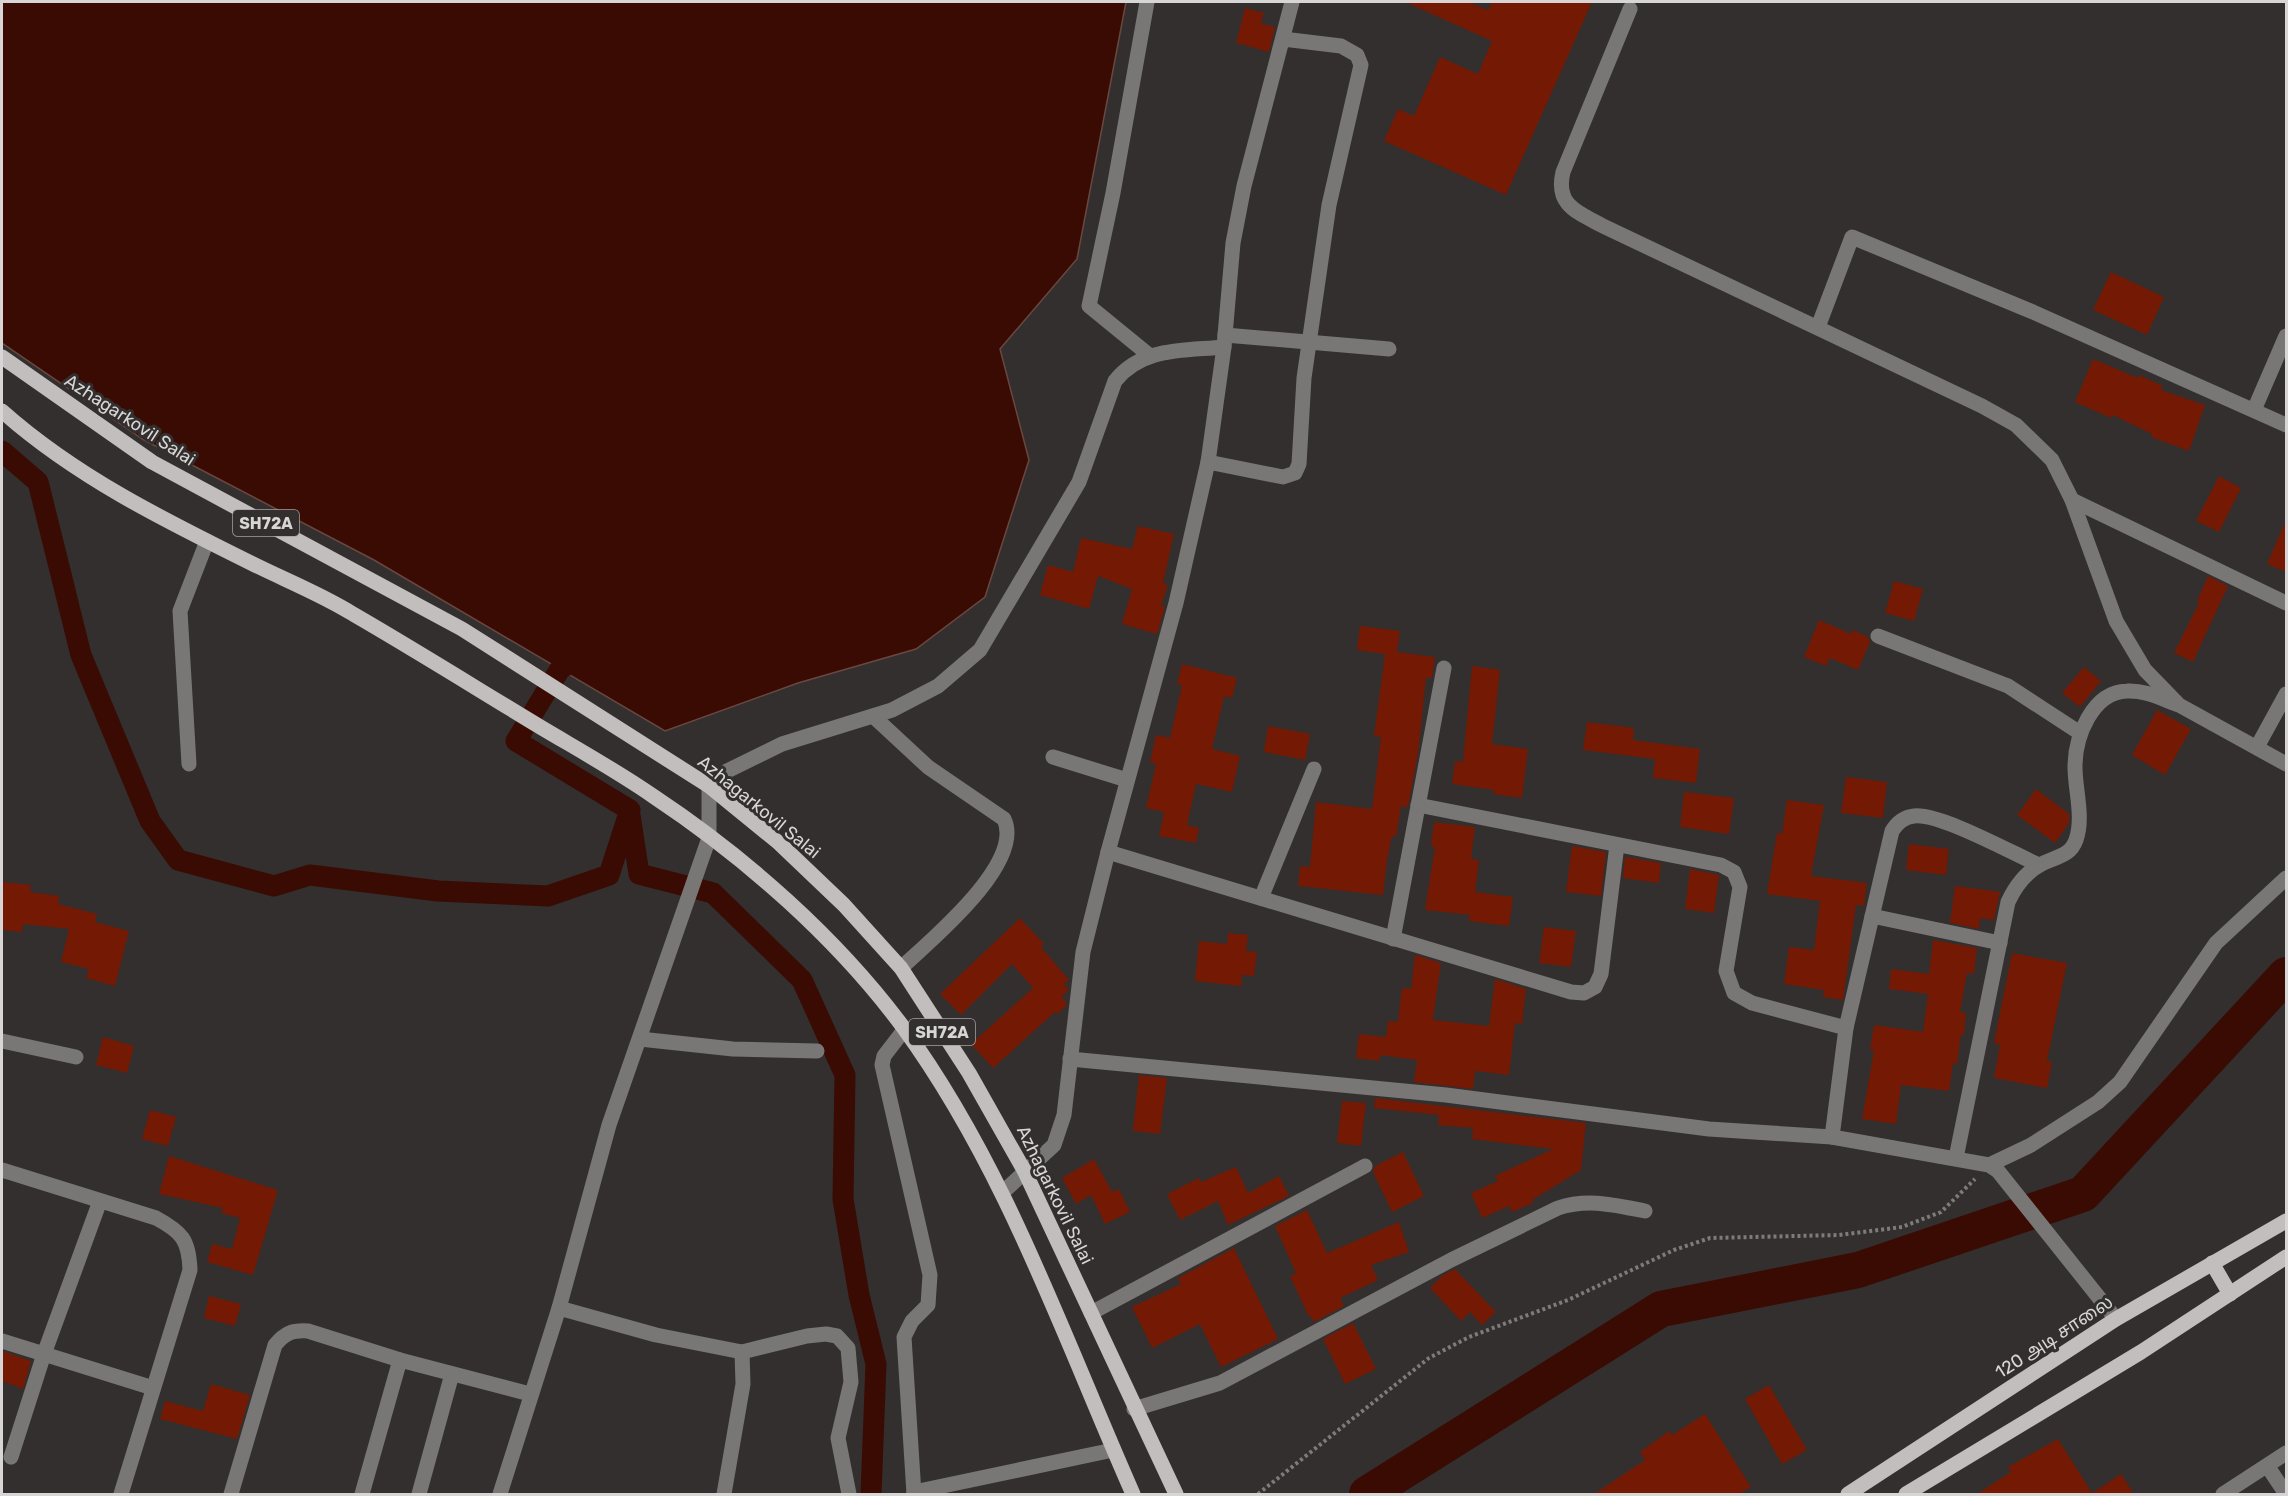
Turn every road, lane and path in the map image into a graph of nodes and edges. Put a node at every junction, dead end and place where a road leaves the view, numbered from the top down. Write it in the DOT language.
graph roads {
  1 [pos="1147,2"];
  2 [pos="1292,2"];
  3 [pos="1630,9"];
  4 [pos="1283,39"];
  5 [pos="1818,327"];
  6 [pos="2286,336"];
  7 [pos="1225,341"];
  8 [pos="1310,342"];
  9 [pos="1389,349"];
  10 [pos="1149,355"];
  11 [pos="2,357"];
  12 [pos="2254,410"];
  13 [pos="2,411"];
  14 [pos="2286,425"];
  15 [pos="1208,462"];
  16 [pos="2072,500"];
  17 [pos="207,541"];
  18 [pos="2286,603"];
  19 [pos="1878,636"];
  20 [pos="1444,668"];
  21 [pos="2286,694"];
  22 [pos="2179,705"];
  23 [pos="873,716"];
  24 [pos="2080,734"];
  25 [pos="2257,747"];
  26 [pos="1053,757"];
  27 [pos="189,764"];
  28 [pos="2286,764"];
  29 [pos="1314,769"];
  30 [pos="1128,780"];
  31 [pos="709,786"];
  32 [pos="1418,805"];
  33 [pos="710,838"];
  34 [pos="1617,845"];
  35 [pos="1108,852"];
  36 [pos="2039,865"];
  37 [pos="2286,878"];
  38 [pos="1261,898"];
  39 [pos="1872,916"];
  40 [pos="1393,939"];
  41 [pos="2000,943"];
  42 [pos="901,968"];
  43 [pos="1846,1028"];
  44 [pos="904,1030"];
  45 [pos="640,1039"];
  46 [pos="2,1041"];
  47 [pos="817,1051"];
  48 [pos="76,1057"];
  49 [pos="1070,1059"];
  50 [pos="1832,1137"];
  51 [pos="1956,1158"];
  52 [pos="1365,1166"];
  53 [pos="1994,1168"];
  54 [pos="2,1170"];
  55 [pos="1025,1172"];
  56 [pos="1002,1193"];
  57 [pos="100,1201"];
  58 [pos="1644,1211"];
  59 [pos="2286,1221"];
  60 [pos="2286,1257"];
  61 [pos="2212,1263"];
  62 [pos="2230,1294"];
  63 [pos="559,1308"];
  64 [pos="1091,1313"];
  65 [pos="2116,1319"];
  66 [pos="2,1341"];
  67 [pos="742,1352"];
  68 [pos="44,1354"];
  69 [pos="400,1360"];
  70 [pos="452,1374"];
  71 [pos="153,1388"];
  72 [pos="530,1394"];
  73 [pos="1134,1409"];
  74 [pos="1113,1450"];
  75 [pos="2286,1453"];
  76 [pos="11,1456"];
  77 [pos="2268,1467"];
  78 [pos="914,1493"];
  79 [pos="121,1494"];
  80 [pos="231,1494"];
  81 [pos="362,1494"];
  82 [pos="419,1494"];
  83 [pos="500,1494"];
  84 [pos="724,1494"];
  85 [pos="849,1494"];
  86 [pos="1132,1494"];
  87 [pos="1176,1494"];
  88 [pos="1258,1494"];
  89 [pos="1848,1494"];
  90 [pos="1906,1494"];
  91 [pos="2223,1494"];
  92 [pos="2286,1494"];
  1 -- 10 [label="street"];
  2 -- 4 [label="street"];
  3 -- 5 [label="street"];
  4 -- 7 [label="street"];
  4 -- 8 [label="street"];
  5 -- 12 [label="street"];
  5 -- 16 [label="street"];
  6 -- 12 [label="street"];
  7 -- 8 [label="street"];
  7 -- 10 [label="street"];
  7 -- 15 [label="street"];
  8 -- 9 [label="street"];
  8 -- 15 [label="street"];
  10 -- 23 [label="street"];
  11 -- 31 [label="main road, Azhagarkovil Salai / SH72A"];
  12 -- 14 [label="street"];
  13 -- 17 [label="main road, SH72A"];
  15 -- 30 [label="street"];
  16 -- 18 [label="street"];
  16 -- 22 [label="street"];
  17 -- 27 [label="street"];
  17 -- 33 [label="main road, SH72A"];
  19 -- 24 [label="street"];
  20 -- 32 [label="street"];
  21 -- 25 [label="street"];
  22 -- 24 [label="street"];
  22 -- 25 [label="street"];
  23 -- 31 [label="street"];
  23 -- 42 [label="street"];
  24 -- 36 [label="street"];
  25 -- 28 [label="street"];
  26 -- 30 [label="street"];
  29 -- 38 [label="street"];
  30 -- 35 [label="street"];
  31 -- 33 [label="street"];
  31 -- 42 [label="main road, Azhagarkovil Salai / SH72A"];
  32 -- 34 [label="street"];
  32 -- 40 [label="street"];
  33 -- 44 [label="main road, SH72A"];
  33 -- 45 [label="street"];
  34 -- 40 [label="street"];
  34 -- 43 [label="street"];
  35 -- 38 [label="street"];
  35 -- 49 [label="street"];
  36 -- 39 [label="street"];
  36 -- 41 [label="street"];
  37 -- 53 [label="street"];
  38 -- 40 [label="street"];
  39 -- 41 [label="street"];
  39 -- 43 [label="street"];
  41 -- 51 [label="street"];
  42 -- 55 [label="main road, Azhagarkovil Salai / SH72A"];
  43 -- 50 [label="street"];
  44 -- 56 [label="main road, SH72A"];
  44 -- 78 [label="street"];
  45 -- 47 [label="street"];
  45 -- 63 [label="street"];
  46 -- 48 [label="street"];
  49 -- 50 [label="street"];
  49 -- 55 [label="street"];
  50 -- 51 [label="street"];
  51 -- 53 [label="street"];
  52 -- 64 [label="street"];
  53 -- 65 [label="street"];
  53 -- 88 [label="path"];
  54 -- 57 [label="street"];
  55 -- 56 [label="street"];
  55 -- 64 [label="main road, Azhagarkovil Salai / SH72A"];
  56 -- 74 [label="main road, SH72A"];
  57 -- 68 [label="street"];
  57 -- 71 [label="street"];
  58 -- 73 [label="street"];
  59 -- 61 [label="main road, 120 அடி சாலை"];
  60 -- 62 [label="main road"];
  61 -- 62 [label="main road"];
  61 -- 65 [label="main road, 120 அடி சாலை"];
  62 -- 90 [label="main road"];
  63 -- 67 [label="street"];
  63 -- 72 [label="street"];
  64 -- 73 [label="main road, Azhagarkovil Salai / SH72A"];
  65 -- 89 [label="main road, 120 அடி சாலை"];
  66 -- 68 [label="street"];
  67 -- 84 [label="street"];
  67 -- 85 [label="street"];
  68 -- 71 [label="street"];
  68 -- 76 [label="street"];
  69 -- 70 [label="street"];
  69 -- 80 [label="street"];
  69 -- 81 [label="street"];
  70 -- 72 [label="street"];
  70 -- 82 [label="street"];
  71 -- 79 [label="street"];
  72 -- 83 [label="street"];
  73 -- 87 [label="main road, Azhagarkovil Salai / SH72A"];
  74 -- 78 [label="street"];
  74 -- 86 [label="main road, SH72A"];
  75 -- 77 [label="street"];
  77 -- 91 [label="street"];
  77 -- 92 [label="street"];
}
